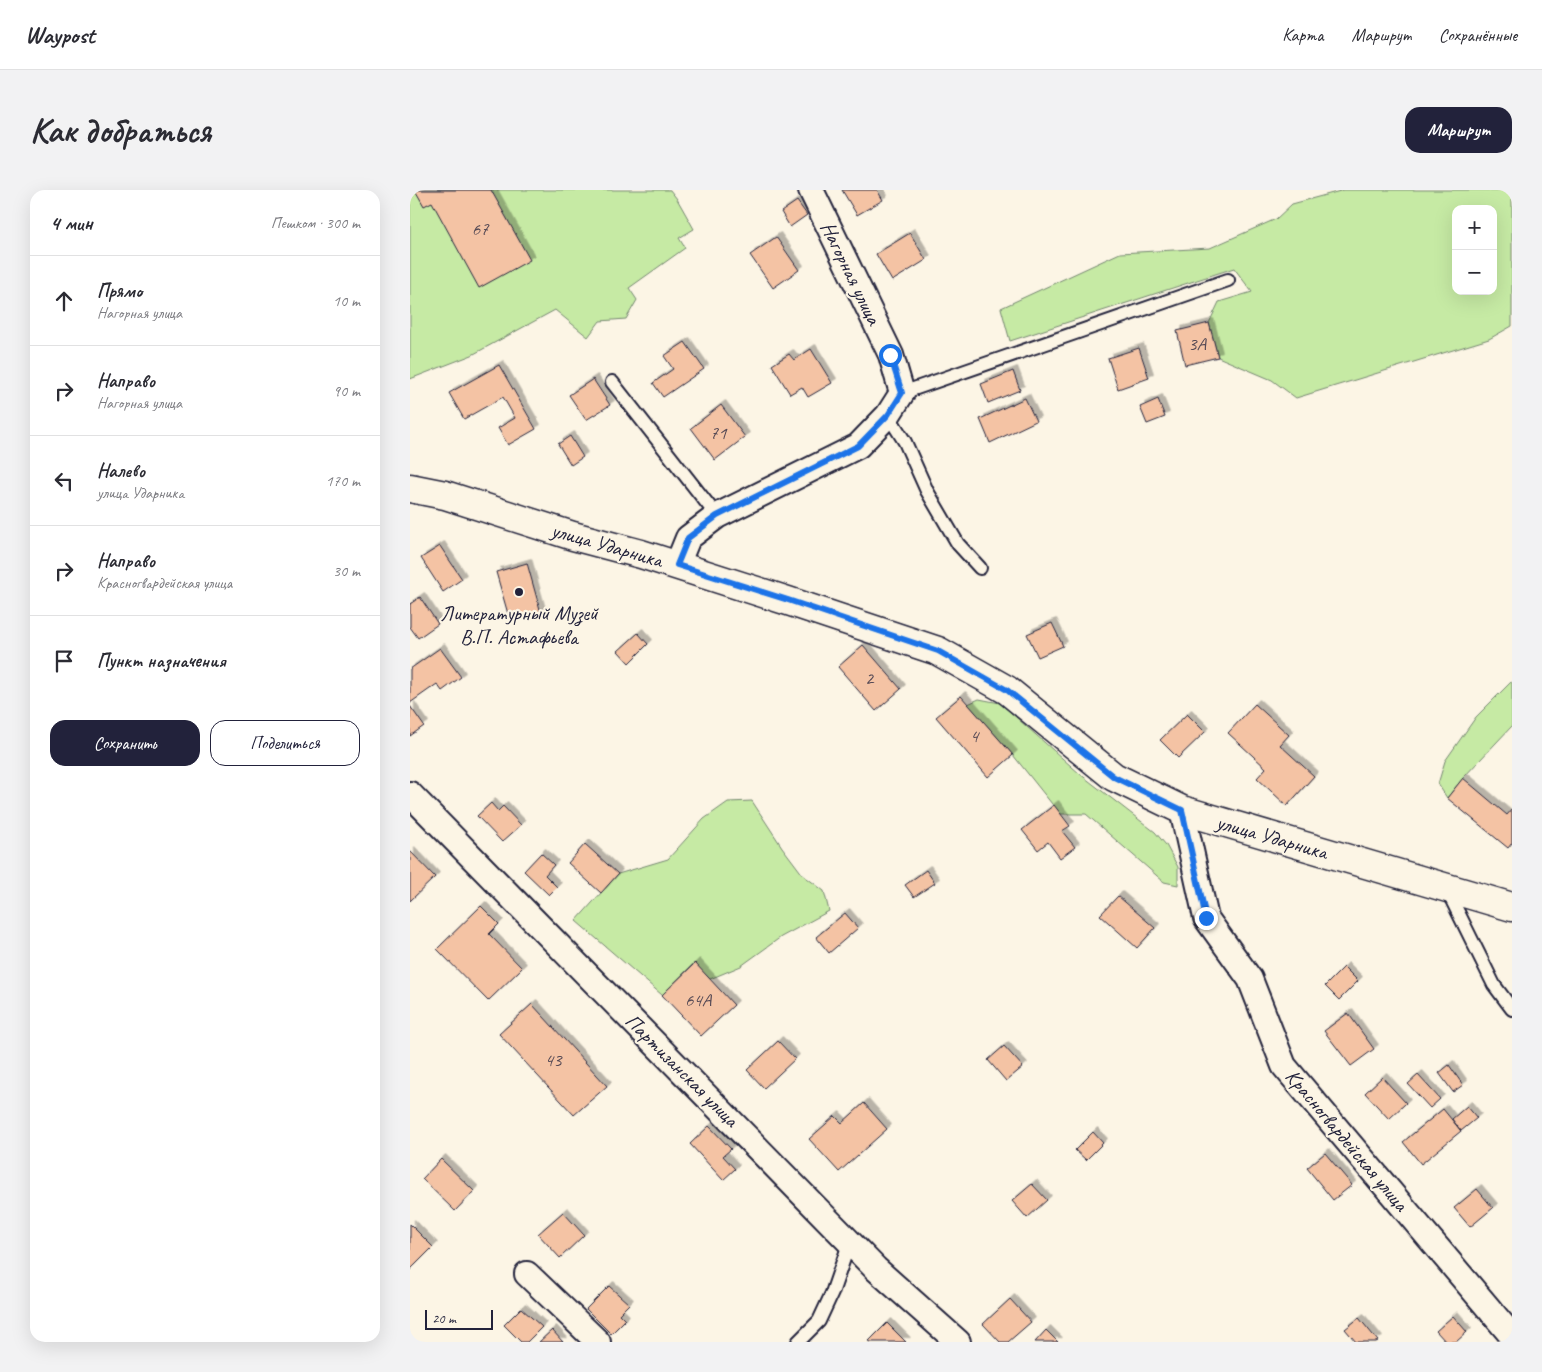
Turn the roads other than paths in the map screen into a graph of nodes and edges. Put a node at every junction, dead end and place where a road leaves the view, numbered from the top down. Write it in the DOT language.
graph roads {
  1 [pos="811,190"];
  2 [pos="1228,280"];
  3 [pos="612,382"];
  4 [pos="902,393"];
  5 [pos="888,415"];
  6 [pos="410,488"];
  7 [pos="717,516"];
  8 [pos="677,565"];
  9 [pos="980,568"];
  10 [pos="410,794"];
  11 [pos="1182,810"];
  12 [pos="1446,888"];
  13 [pos="1512,907"];
  14 [pos="1512,1009"];
  15 [pos="850,1241"];
  16 [pos="527,1274"];
  17 [pos="1512,1336"];
  18 [pos="598,1342"];
  19 [pos="798,1342"];
  20 [pos="958,1342"];
  1 -- 4 [label="street, Нагорная улица"];
  2 -- 4 [label="lane"];
  3 -- 7 [label="lane"];
  4 -- 5 [label="street"];
  5 -- 7 [label="street"];
  5 -- 9 [label="lane"];
  6 -- 8 [label="main road, улица Ударника"];
  7 -- 8 [label="street"];
  8 -- 11 [label="main road, улица Ударника"];
  10 -- 15 [label="street, Партизанская улица"];
  11 -- 12 [label="main road, улица Ударника"];
  11 -- 17 [label="street, Красногвардейская улица"];
  12 -- 13 [label="main road, улица Ударника"];
  12 -- 14 [label="lane"];
  15 -- 19 [label="lane"];
  15 -- 20 [label="street, Партизанская улица"];
  16 -- 18 [label="street"];
}
